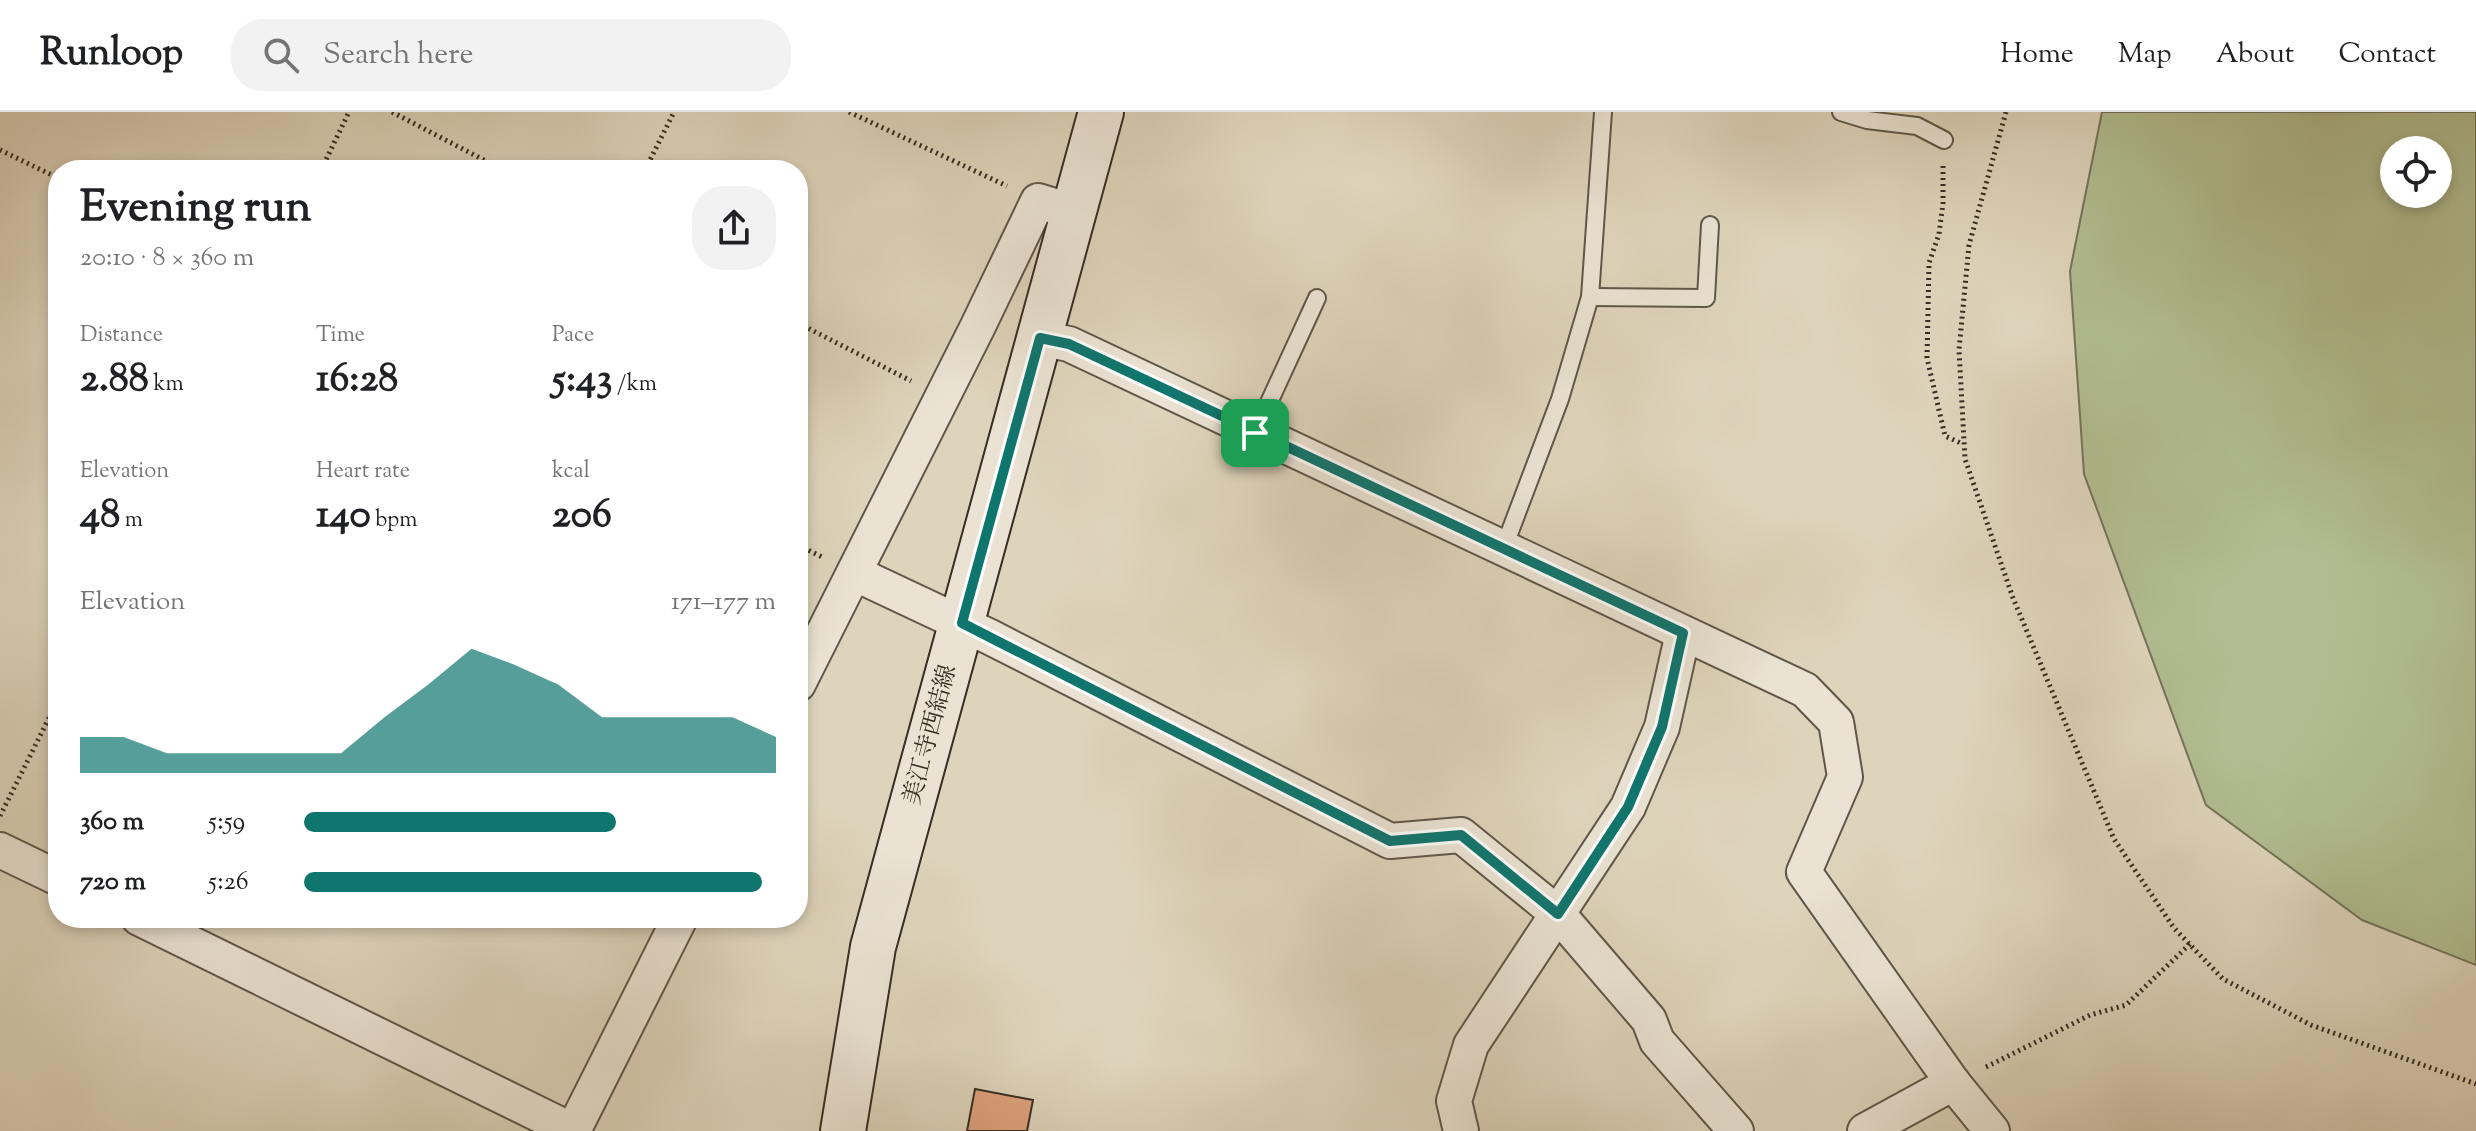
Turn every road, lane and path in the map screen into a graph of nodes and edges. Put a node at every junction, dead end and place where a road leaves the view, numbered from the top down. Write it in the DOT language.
graph roads {
  1 [pos="349,112"];
  2 [pos="392,112"];
  3 [pos="674,112"];
  4 [pos="849,112"];
  5 [pos="1101,112"];
  6 [pos="1603,112"];
  7 [pos="1841,112"];
  8 [pos="2006,112"];
  9 [pos="1944,140"];
  10 [pos="0,150"];
  11 [pos="326,160"];
  12 [pos="484,160"];
  13 [pos="650,160"];
  14 [pos="1943,166"];
  15 [pos="48,173"];
  16 [pos="1056,207"];
  17 [pos="1710,225"];
  18 [pos="1590,297"];
  19 [pos="1317,298"];
  20 [pos="808,328"];
  21 [pos="1040,338"];
  22 [pos="943,397"];
  23 [pos="1255,433"];
  24 [pos="1963,444"];
  25 [pos="1503,550"];
  26 [pos="854,573"];
  27 [pos="962,623"];
  28 [pos="1683,633"];
  29 [pos="808,664"];
  30 [pos="48,720"];
  31 [pos="0,816"];
  32 [pos="0,850"];
  33 [pos="48,873"];
  34 [pos="1558,914"];
  35 [pos="159,928"];
  36 [pos="675,928"];
  37 [pos="2190,944"];
  38 [pos="1953,1083"];
  39 [pos="2476,1084"];
  40 [pos="573,1131"];
  41 [pos="843,1131"];
  42 [pos="1461,1131"];
  43 [pos="1736,1131"];
  44 [pos="1865,1131"];
  45 [pos="1992,1131"];
  1 -- 11 [label="path"];
  2 -- 12 [label="path"];
  3 -- 13 [label="path"];
  4 -- 16 [label="path"];
  5 -- 16 [label="main road, 美江寺西結線"];
  6 -- 18 [label="lane"];
  7 -- 9 [label="lane"];
  8 -- 24 [label="path"];
  10 -- 15 [label="path"];
  14 -- 24 [label="path"];
  16 -- 21 [label="main road, 美江寺西結線"];
  16 -- 22 [label="street"];
  17 -- 18 [label="lane"];
  18 -- 25 [label="lane"];
  19 -- 23 [label="lane"];
  20 -- 22 [label="path"];
  21 -- 23 [label="street"];
  21 -- 27 [label="main road, 美江寺西結線"];
  22 -- 26 [label="street"];
  23 -- 25 [label="street"];
  24 -- 37 [label="path"];
  25 -- 28 [label="street"];
  26 -- 27 [label="street"];
  26 -- 29 [label="street"];
  27 -- 34 [label="street"];
  27 -- 41 [label="main road, 美江寺西結線"];
  28 -- 34 [label="street"];
  28 -- 38 [label="street"];
  30 -- 31 [label="path"];
  32 -- 33 [label="street"];
  34 -- 42 [label="street"];
  34 -- 43 [label="street"];
  35 -- 40 [label="street"];
  36 -- 40 [label="street"];
  37 -- 38 [label="path"];
  37 -- 39 [label="path"];
  38 -- 44 [label="street"];
  38 -- 45 [label="street"];
}
